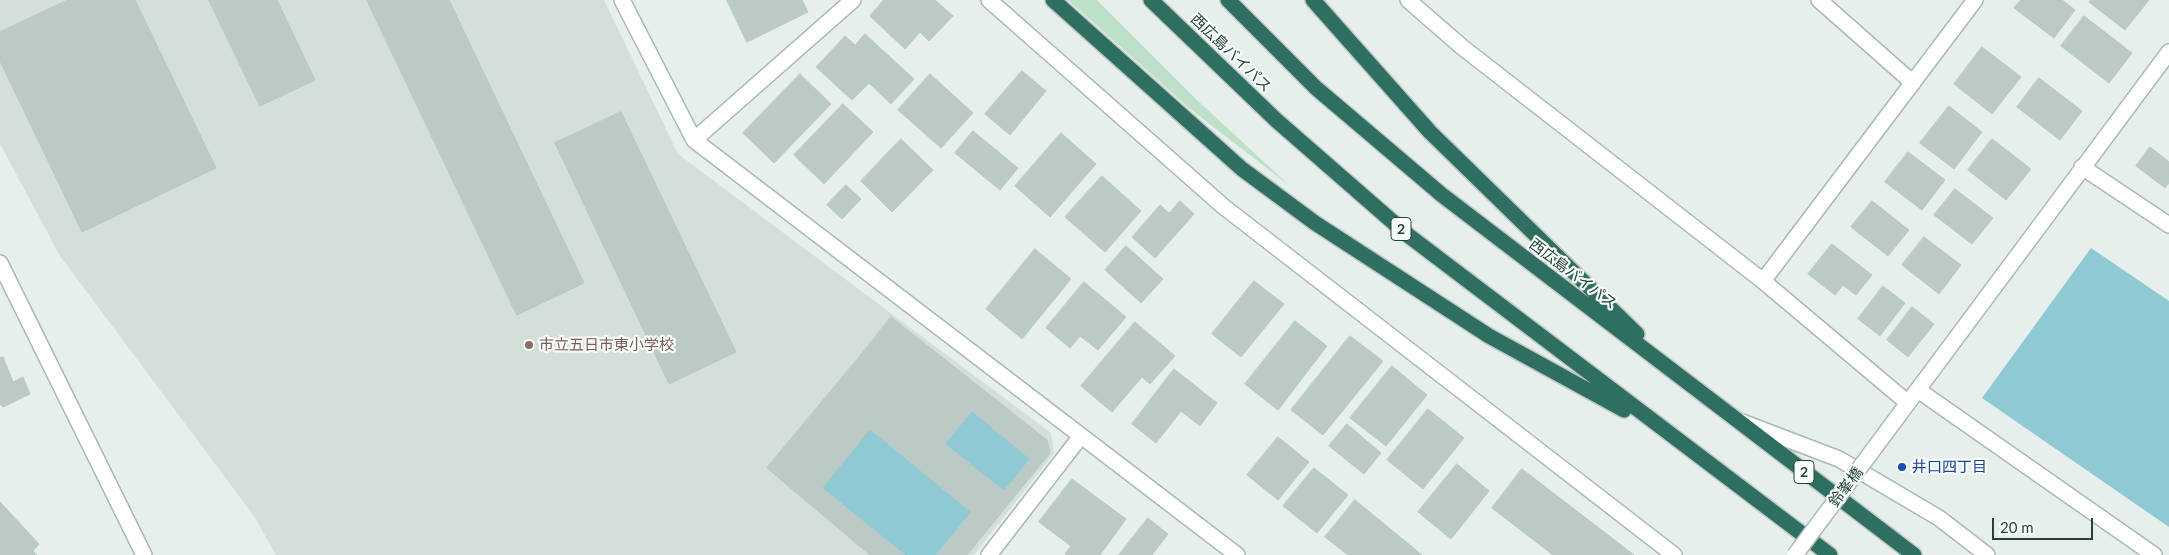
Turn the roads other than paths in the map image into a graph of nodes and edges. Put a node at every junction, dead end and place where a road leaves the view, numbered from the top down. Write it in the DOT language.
graph roads {
  1 [pos="622,0"];
  2 [pos="853,0"];
  3 [pos="989,0"];
  4 [pos="1053,0"];
  5 [pos="1152,0"];
  6 [pos="1228,0"];
  7 [pos="1313,0"];
  8 [pos="1408,0"];
  9 [pos="1819,0"];
  10 [pos="1974,0"];
  11 [pos="2169,52"];
  12 [pos="1912,83"];
  13 [pos="694,140"];
  14 [pos="2082,166"];
  15 [pos="2169,225"];
  16 [pos="0,263"];
  17 [pos="1763,281"];
  18 [pos="1695,389"];
  19 [pos="1918,390"];
  20 [pos="1908,403"];
  21 [pos="1734,419"];
  22 [pos="1670,435"];
  23 [pos="1081,436"];
  24 [pos="144,555"];
  25 [pos="989,555"];
  26 [pos="1237,555"];
  27 [pos="1674,555"];
  28 [pos="1795,555"];
  29 [pos="1830,555"];
  30 [pos="1914,555"];
  31 [pos="1987,555"];
  32 [pos="2154,555"];
  1 -- 13 [label="street"];
  2 -- 13 [label="street"];
  3 -- 27 [label="street"];
  4 -- 22 [label="highway"];
  5 -- 22 [label="highway, 西広島バイパス / 2"];
  6 -- 18 [label="highway, 西広島バイパス / 2"];
  7 -- 18 [label="highway"];
  8 -- 17 [label="street"];
  9 -- 12 [label="street"];
  10 -- 12 [label="street"];
  11 -- 14 [label="street, 鈴峯橋"];
  12 -- 17 [label="street"];
  13 -- 23 [label="street"];
  14 -- 15 [label="street"];
  14 -- 19 [label="street, 鈴峯橋"];
  16 -- 24 [label="street"];
  17 -- 20 [label="street"];
  18 -- 21 [label="highway, 西広島バイパス / 2"];
  19 -- 20 [label="street, 鈴峯橋"];
  19 -- 32 [label="street"];
  20 -- 28 [label="street, 鈴峯橋, bridge"];
  21 -- 30 [label="highway, 西広島バイパス / 2"];
  21 -- 31 [label="street"];
  22 -- 29 [label="highway, 西広島バイパス / 2"];
  23 -- 25 [label="street"];
  23 -- 26 [label="street"];
}
